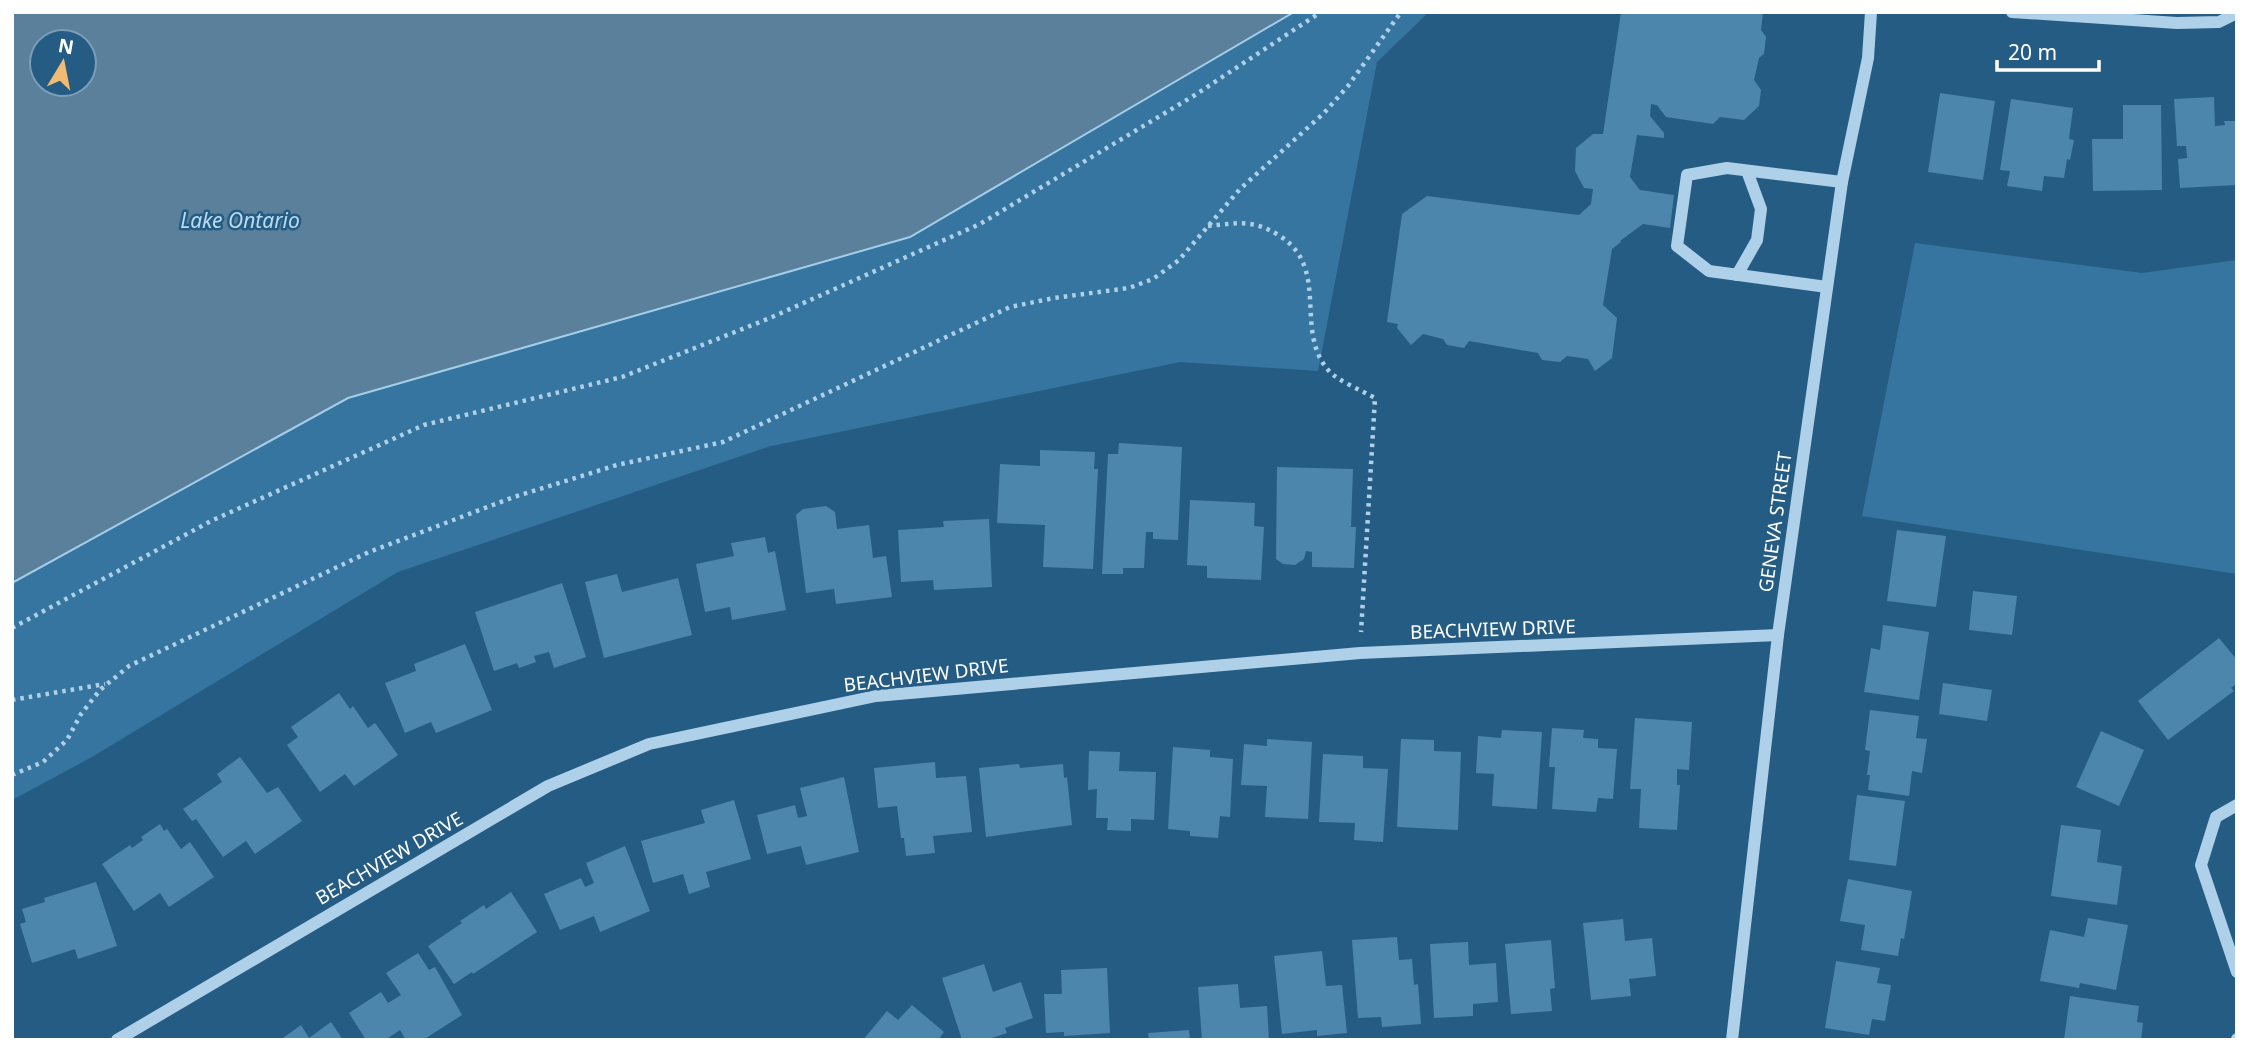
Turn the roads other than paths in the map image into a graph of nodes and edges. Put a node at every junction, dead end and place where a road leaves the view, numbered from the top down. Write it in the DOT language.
graph roads {
  1 [pos="1871,12"];
  2 [pos="2012,12"];
  3 [pos="2237,13"];
  4 [pos="1747,171"];
  5 [pos="1842,182"];
  6 [pos="1737,275"];
  7 [pos="1827,287"];
  8 [pos="1778,635"];
  9 [pos="2237,805"];
  10 [pos="2237,972"];
  11 [pos="117,1040"];
  12 [pos="1732,1040"];
  1 -- 5 [label="street, GENEVA STREET"];
  2 -- 3 [label="street"];
  4 -- 5 [label="street"];
  4 -- 6 [label="street"];
  4 -- 6 [label="street"];
  5 -- 7 [label="street, GENEVA STREET"];
  6 -- 7 [label="street"];
  7 -- 8 [label="street, GENEVA STREET"];
  8 -- 11 [label="street, BEACHVIEW DRIVE"];
  8 -- 12 [label="street, GENEVA STREET"];
  9 -- 10 [label="street"];
}
